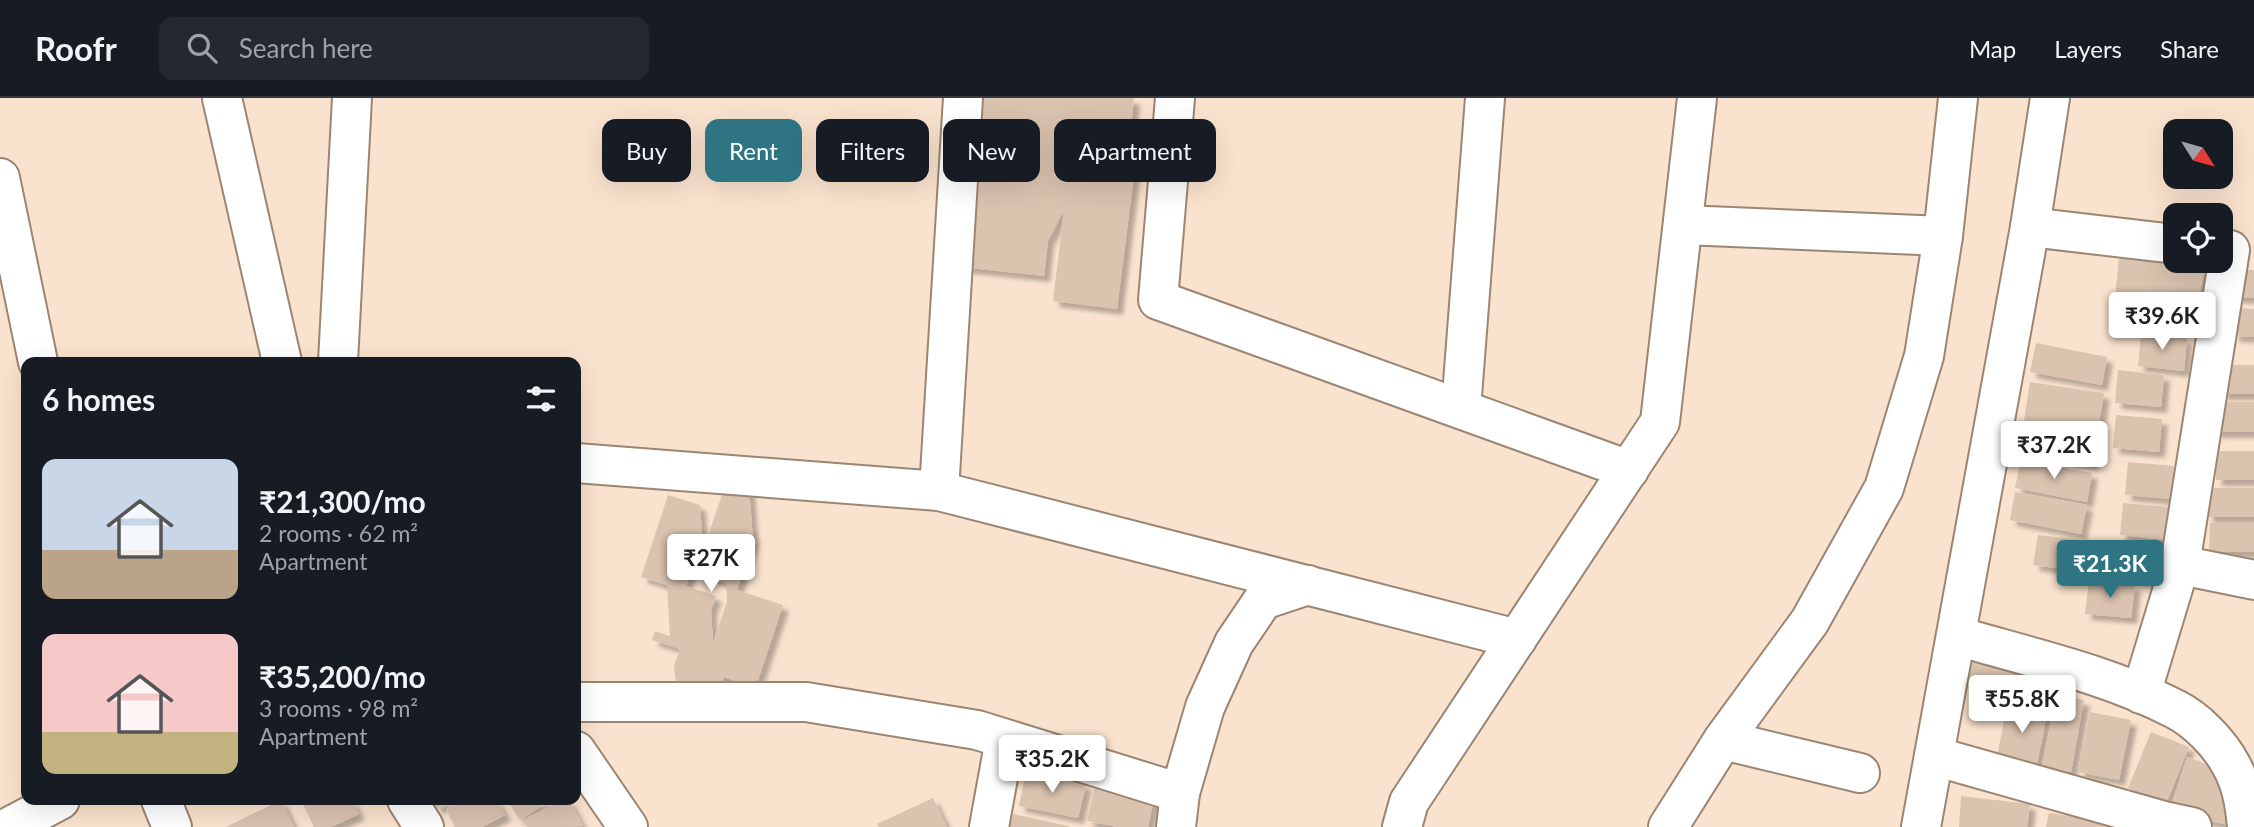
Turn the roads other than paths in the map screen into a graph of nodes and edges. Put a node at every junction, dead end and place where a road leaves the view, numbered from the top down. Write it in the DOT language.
graph roads {
  1 [pos="222,98"];
  2 [pos="352,98"];
  3 [pos="963,98"];
  4 [pos="1175,98"];
  5 [pos="1485,98"];
  6 [pos="1697,98"];
  7 [pos="1958,98"];
  8 [pos="2050,98"];
  9 [pos="0,178"];
  10 [pos="1683,225"];
  11 [pos="2030,227"];
  12 [pos="1943,236"];
  13 [pos="2163,243"];
  14 [pos="2235,250"];
  15 [pos="37,357"];
  16 [pos="281,357"];
  17 [pos="338,357"];
  18 [pos="1461,410"];
  19 [pos="581,463"];
  20 [pos="1629,470"];
  21 [pos="939,491"];
  22 [pos="2180,565"];
  23 [pos="2254,580"];
  24 [pos="1308,585"];
  25 [pos="1956,636"];
  26 [pos="1517,639"];
  27 [pos="2141,694"];
  28 [pos="581,702"];
  29 [pos="1005,739"];
  30 [pos="1723,740"];
  31 [pos="1934,756"];
  32 [pos="581,758"];
  33 [pos="1860,773"];
  34 [pos="51,805"];
  35 [pos="163,805"];
  36 [pos="410,805"];
  37 [pos="1178,810"];
  38 [pos="2124,819"];
  39 [pos="9,827"];
  40 [pos="172,827"];
  41 [pos="424,827"];
  42 [pos="628,827"];
  43 [pos="989,827"];
  44 [pos="1402,827"];
  45 [pos="1668,827"];
  46 [pos="1922,827"];
  47 [pos="2192,827"];
  48 [pos="2247,827"];
  1 -- 16 [label="street"];
  2 -- 17 [label="street"];
  3 -- 21 [label="street"];
  4 -- 18 [label="street"];
  5 -- 18 [label="street"];
  6 -- 10 [label="street"];
  7 -- 12 [label="street"];
  8 -- 11 [label="street"];
  9 -- 15 [label="street"];
  10 -- 12 [label="street"];
  10 -- 20 [label="street"];
  11 -- 13 [label="street"];
  11 -- 25 [label="street"];
  12 -- 30 [label="street"];
  14 -- 22 [label="street"];
  18 -- 20 [label="street"];
  19 -- 21 [label="street"];
  20 -- 26 [label="street"];
  21 -- 24 [label="street"];
  22 -- 23 [label="street"];
  22 -- 27 [label="street"];
  24 -- 26 [label="street"];
  24 -- 37 [label="street"];
  25 -- 27 [label="street"];
  25 -- 31 [label="street"];
  26 -- 44 [label="street"];
  27 -- 48 [label="street"];
  28 -- 29 [label="street"];
  29 -- 37 [label="street"];
  29 -- 43 [label="street"];
  30 -- 33 [label="street"];
  30 -- 45 [label="street"];
  31 -- 38 [label="street"];
  31 -- 46 [label="street"];
  32 -- 42 [label="street"];
  34 -- 39 [label="street"];
  35 -- 40 [label="street"];
  36 -- 41 [label="street"];
  38 -- 47 [label="street"];
}
